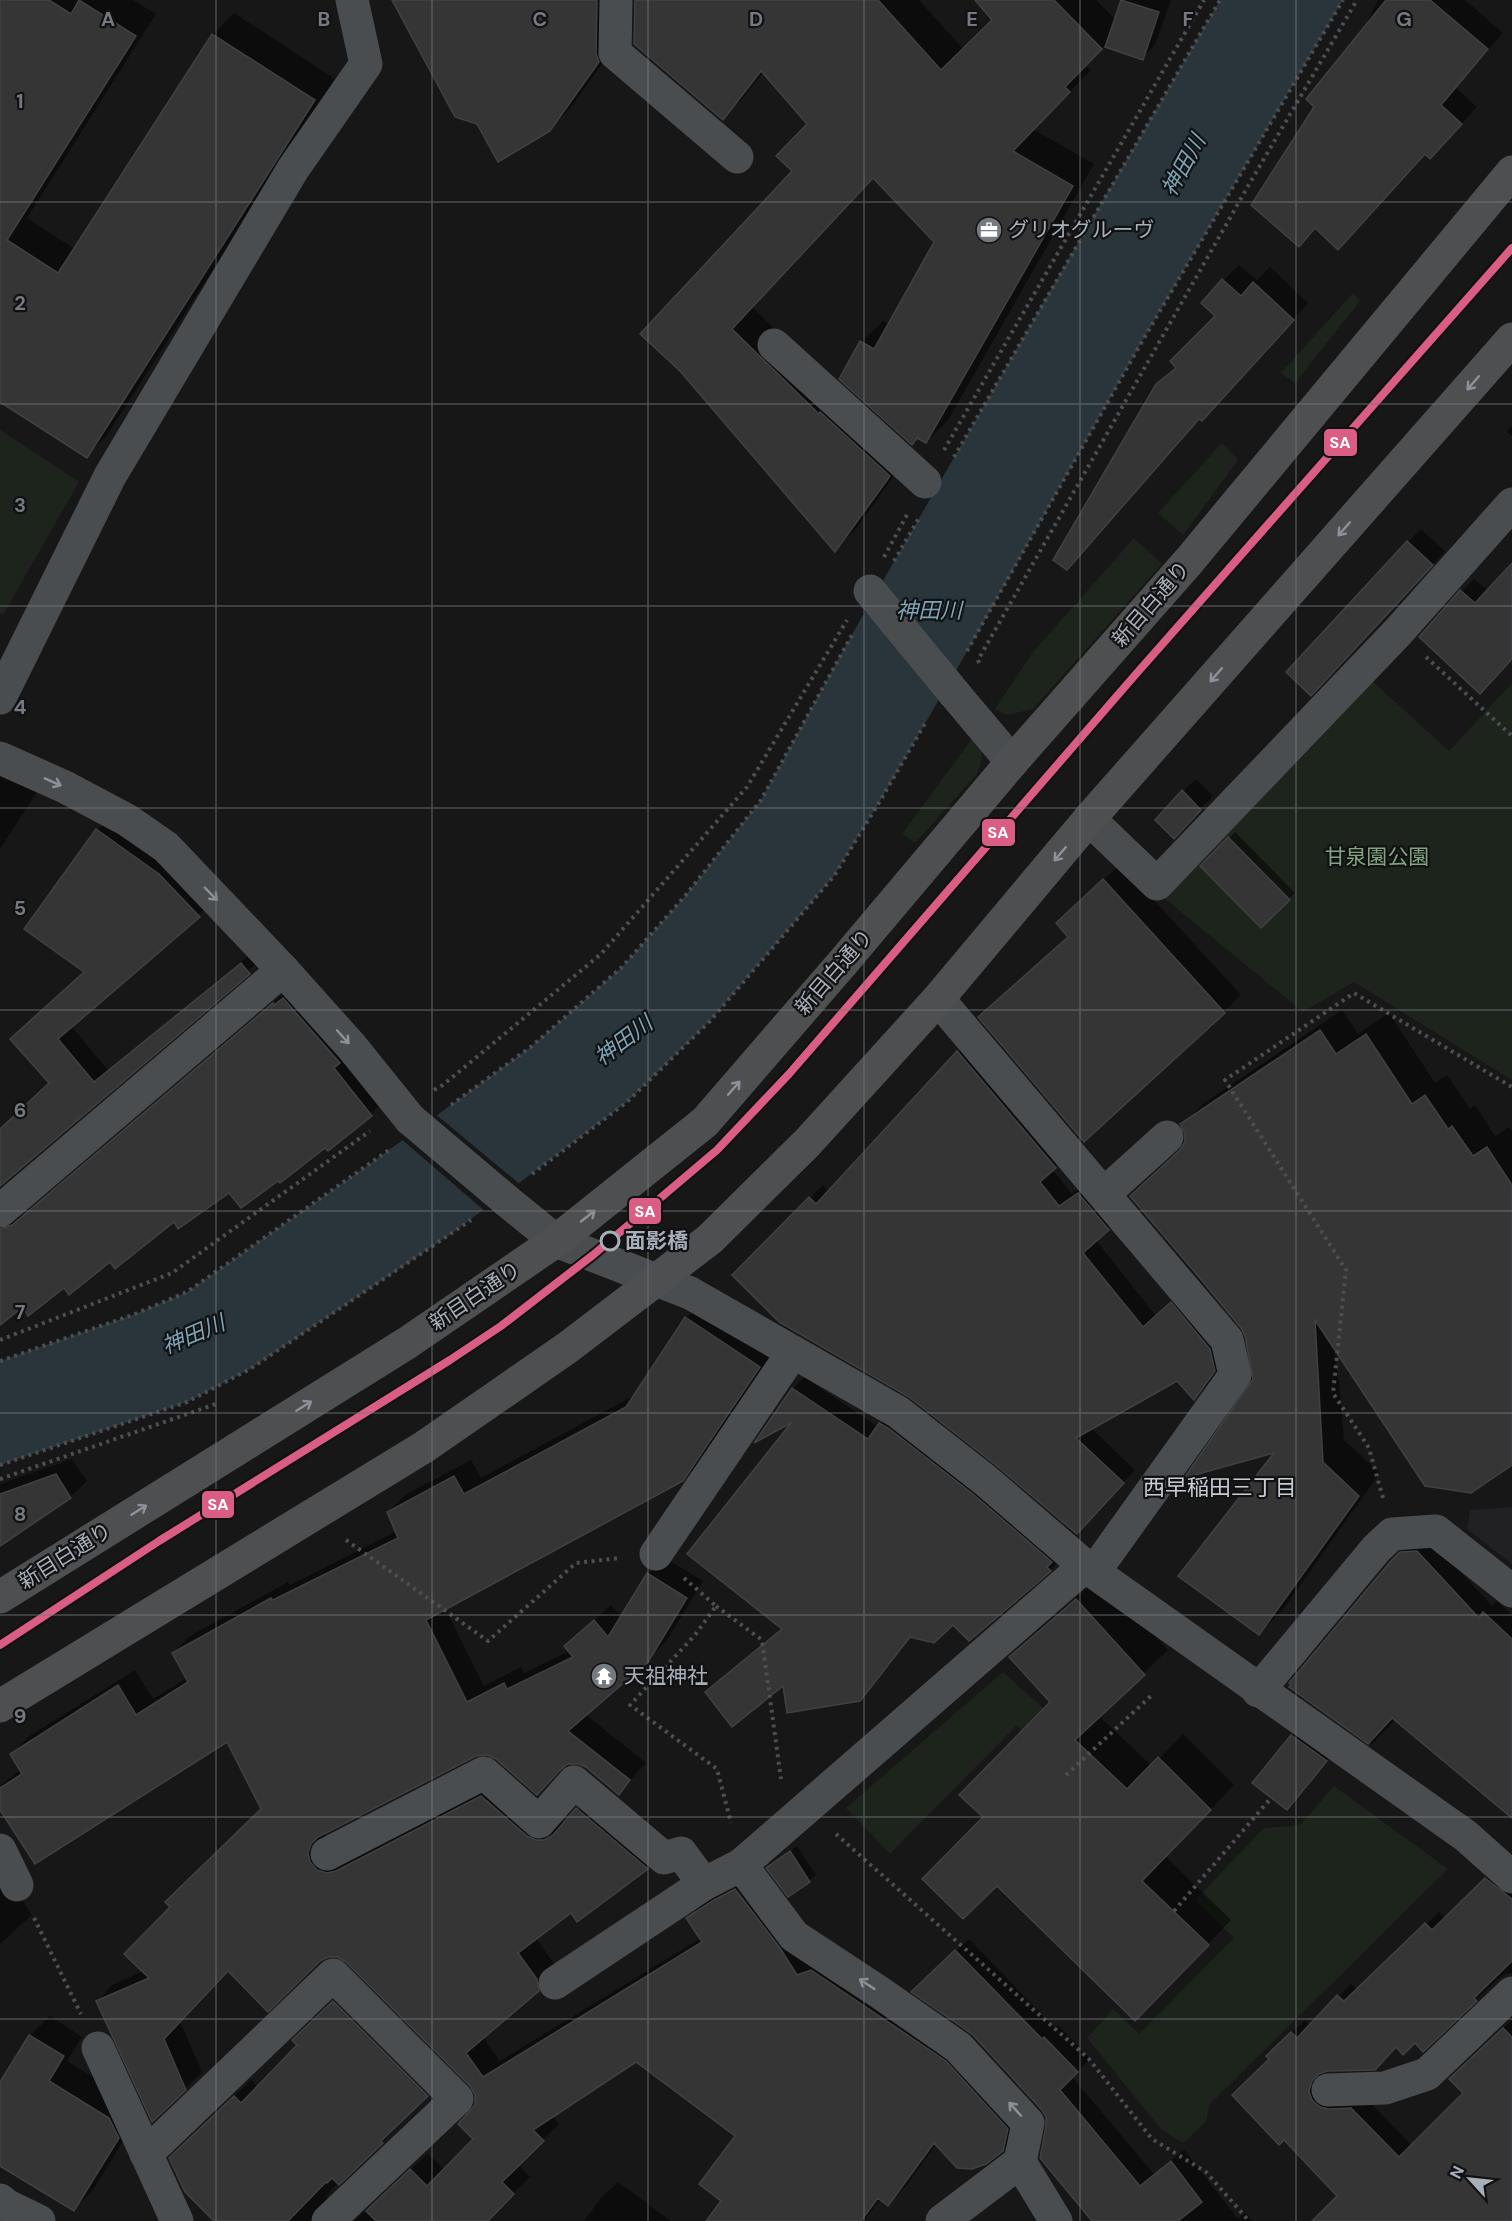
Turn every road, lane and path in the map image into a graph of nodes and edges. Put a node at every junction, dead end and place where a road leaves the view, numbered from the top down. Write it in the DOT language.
graph roads {
  1 [pos="352,0"];
  2 [pos="616,0"];
  3 [pos="1204,0"];
  4 [pos="1220,0"];
  5 [pos="1343,0"];
  6 [pos="1357,0"];
  7 [pos="737,157"];
  8 [pos="1512,172"];
  9 [pos="1512,339"];
  10 [pos="774,345"];
  11 [pos="952,462"];
  12 [pos="924,497"];
  13 [pos="1512,504"];
  14 [pos="893,563"];
  15 [pos="868,589"];
  16 [pos="858,625"];
  17 [pos="1398,632"];
  18 [pos="965,655"];
  19 [pos="980,670"];
  20 [pos="0,698"];
  21 [pos="943,702"];
  22 [pos="1512,736"];
  23 [pos="0,758"];
  24 [pos="1012,762"];
  25 [pos="1089,819"];
  26 [pos="282,969"];
  27 [pos="938,999"];
  28 [pos="1512,1087"];
  29 [pos="444,1109"];
  30 [pos="402,1124"];
  31 [pos="1167,1137"];
  32 [pos="1104,1194"];
  33 [pos="504,1198"];
  34 [pos="0,1211"];
  35 [pos="556,1241"];
  36 [pos="657,1280"];
  37 [pos="0,1340"];
  38 [pos="793,1352"];
  39 [pos="0,1361"];
  40 [pos="219,1403"];
  41 [pos="0,1465"];
  42 [pos="0,1479"];
  43 [pos="1392,1534"];
  44 [pos="341,1536"];
  45 [pos="656,1554"];
  46 [pos="1089,1569"];
  47 [pos="1512,1591"];
  48 [pos="0,1597"];
  49 [pos="716,1606"];
  50 [pos="1258,1691"];
  51 [pos="1152,1695"];
  52 [pos="0,1706"];
  53 [pos="1066,1775"];
  54 [pos="1271,1798"];
  55 [pos="797,1816"];
  56 [pos="0,1850"];
  57 [pos="327,1854"];
  58 [pos="741,1865"];
  59 [pos="1512,1878"];
  60 [pos="704,1884"];
  61 [pos="17,1885"];
  62 [pos="1174,1911"];
  63 [pos="555,1983"];
  64 [pos="1512,1993"];
  65 [pos="98,2048"];
  66 [pos="1328,2090"];
  67 [pos="146,2154"];
  68 [pos="1020,2162"];
  69 [pos="2,2207"];
  70 [pos="39,2221"];
  71 [pos="177,2221"];
  72 [pos="327,2221"];
  73 [pos="942,2221"];
  74 [pos="1056,2221"];
  75 [pos="1249,2221"];
  1 -- 20 [label="street"];
  2 -- 7 [label="street"];
  3 -- 12 [label="path"];
  4 -- 11 [label="path"];
  5 -- 18 [label="path"];
  6 -- 19 [label="path"];
  8 -- 24 [label="main road, 新目白通り"];
  9 -- 25 [label="main road, one-way"];
  10 -- 12 [label="street"];
  12 -- 14 [label="path"];
  12 -- 15 [label="path"];
  13 -- 17 [label="street"];
  15 -- 21 [label="street, bridge"];
  15 -- 30 [label="path"];
  16 -- 29 [label="path"];
  17 -- 22 [label="path"];
  17 -- 25 [label="street"];
  21 -- 24 [label="street"];
  21 -- 33 [label="path"];
  23 -- 26 [label="street, one-way"];
  35 -- 24 [label="main road, 新目白通り, one-way"];
  25 -- 27 [label="main road, one-way"];
  26 -- 30 [label="street, one-way"];
  26 -- 34 [label="street"];
  27 -- 32 [label="street"];
  27 -- 36 [label="main road"];
  28 -- 43 [label="path"];
  30 -- 33 [label="street, bridge"];
  30 -- 37 [label="path"];
  30 -- 39 [label="path"];
  31 -- 32 [label="street"];
  32 -- 46 [label="street"];
  33 -- 35 [label="street"];
  33 -- 41 [label="path"];
  35 -- 36 [label="street"];
  48 -- 35 [label="main road, 新目白通り, one-way"];
  36 -- 38 [label="street"];
  36 -- 52 [label="main road"];
  38 -- 45 [label="street"];
  38 -- 46 [label="street"];
  40 -- 42 [label="path"];
  43 -- 47 [label="street"];
  43 -- 50 [label="street"];
  44 -- 45 [label="path"];
  45 -- 49 [label="path"];
  46 -- 50 [label="street"];
  46 -- 55 [label="street"];
  49 -- 55 [label="path"];
  49 -- 58 [label="path"];
  50 -- 59 [label="street"];
  51 -- 53 [label="path"];
  54 -- 62 [label="path"];
  55 -- 58 [label="street"];
  55 -- 75 [label="path"];
  56 -- 61 [label="street"];
  57 -- 60 [label="street"];
  58 -- 60 [label="street"];
  68 -- 58 [label="street, one-way"];
  60 -- 63 [label="street"];
  61 -- 65 [label="path"];
  64 -- 66 [label="street"];
  65 -- 67 [label="street"];
  67 -- 71 [label="street"];
  67 -- 72 [label="street"];
  68 -- 73 [label="street"];
  68 -- 74 [label="street"];
  69 -- 70 [label="street"];
}
